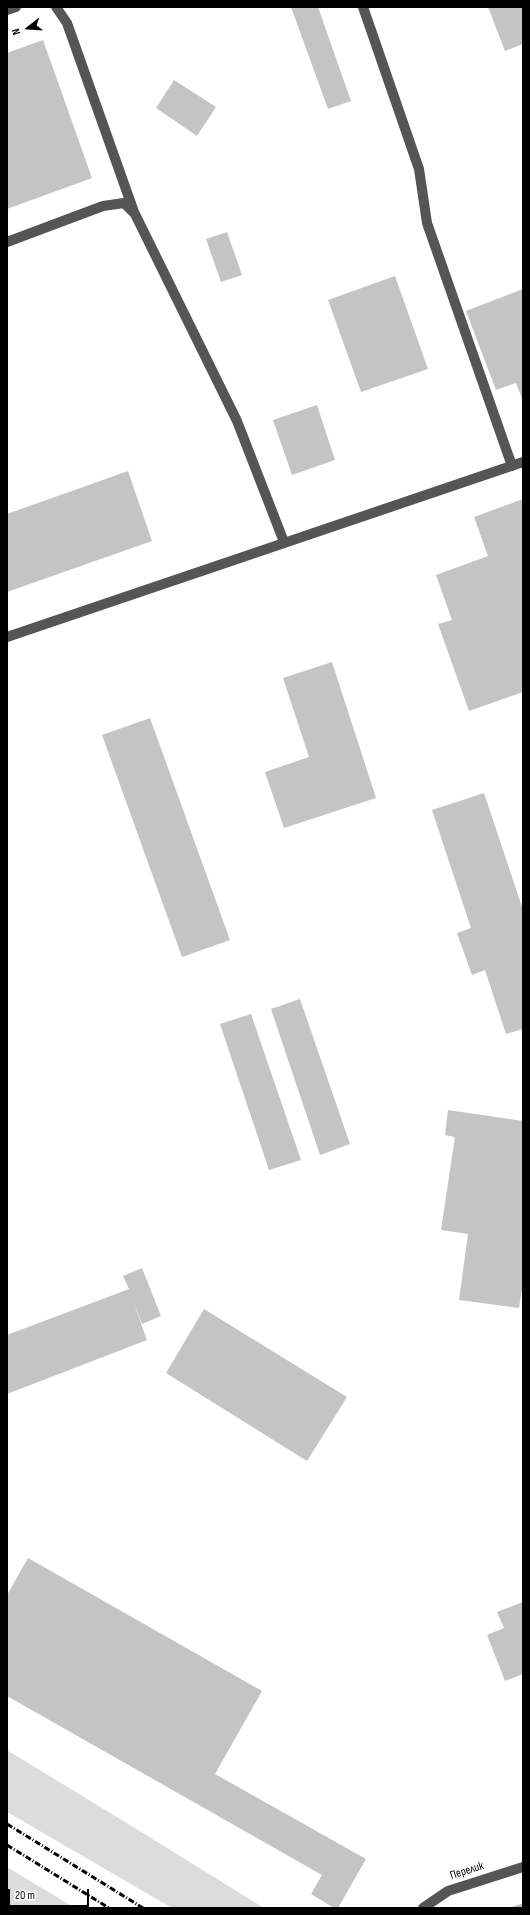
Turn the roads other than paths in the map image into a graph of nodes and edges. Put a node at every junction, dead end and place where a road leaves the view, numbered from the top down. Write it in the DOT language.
graph roads {
  1 [pos="16,7"];
  2 [pos="56,7"];
  3 [pos="362,7"];
  4 [pos="7,10"];
  5 [pos="135,214"];
  6 [pos="7,242"];
  7 [pos="523,462"];
  8 [pos="512,466"];
  9 [pos="284,542"];
  10 [pos="7,637"];
  11 [pos="523,1867"];
  12 [pos="423,1908"];
  1 -- 4 [label="street"];
  2 -- 5 [label="street"];
  3 -- 8 [label="street"];
  5 -- 6 [label="street"];
  5 -- 9 [label="street"];
  7 -- 8 [label="street"];
  8 -- 9 [label="street"];
  9 -- 10 [label="street"];
  11 -- 12 [label="street, Перелик"];
}
